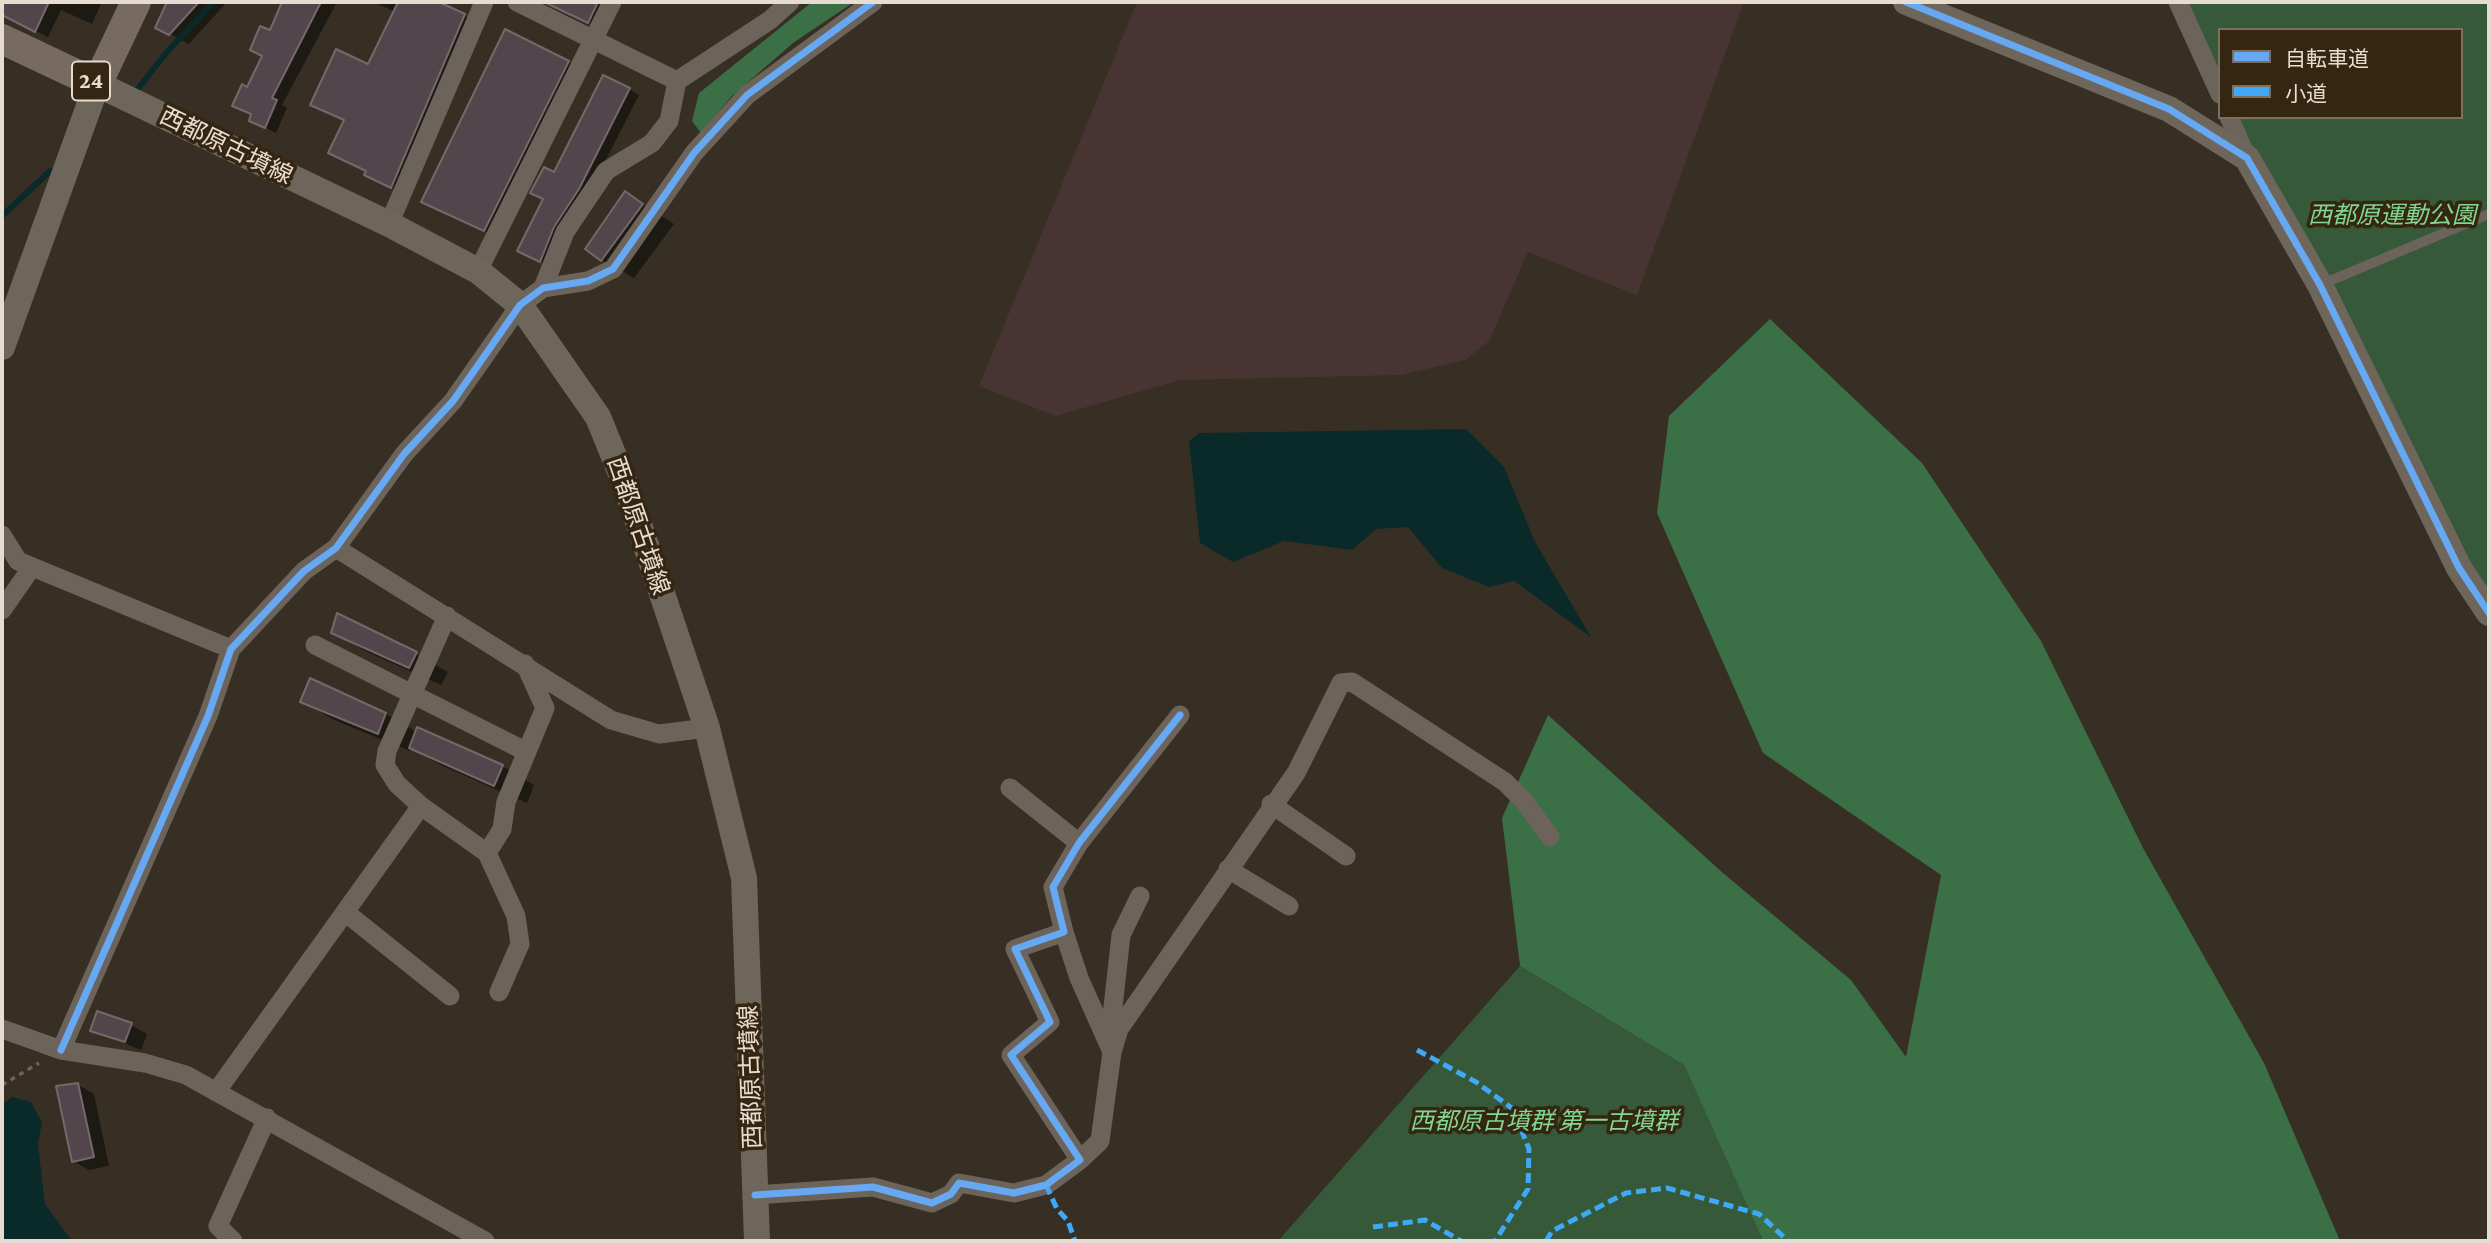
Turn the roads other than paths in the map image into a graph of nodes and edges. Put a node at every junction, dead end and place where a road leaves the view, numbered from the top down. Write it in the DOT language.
graph roads {
  1 [pos="136,2"];
  2 [pos="484,2"];
  3 [pos="517,2"];
  4 [pos="612,2"];
  5 [pos="790,2"];
  6 [pos="873,2"];
  7 [pos="1906,2"];
  8 [pos="2178,2"];
  9 [pos="2,39"];
  10 [pos="592,40"];
  11 [pos="677,80"];
  12 [pos="97,84"];
  13 [pos="2218,90"];
  14 [pos="2231,119"];
  15 [pos="2247,158"];
  16 [pos="2489,214"];
  17 [pos="389,224"];
  18 [pos="478,271"];
  19 [pos="2320,285"];
  20 [pos="543,288"];
  21 [pos="520,305"];
  22 [pos="2,342"];
  23 [pos="2,535"];
  24 [pos="336,548"];
  25 [pos="32,567"];
  26 [pos="2,610"];
  27 [pos="2489,613"];
  28 [pos="447,616"];
  29 [pos="315,645"];
  30 [pos="231,649"];
  31 [pos="525,663"];
  32 [pos="412,694"];
  33 [pos="1180,715"];
  34 [pos="707,728"];
  35 [pos="527,752"];
  36 [pos="1010,788"];
  37 [pos="1271,804"];
  38 [pos="421,806"];
  39 [pos="1550,837"];
  40 [pos="1079,843"];
  41 [pos="487,853"];
  42 [pos="1346,856"];
  43 [pos="1228,869"];
  44 [pos="1140,896"];
  45 [pos="1289,906"];
  46 [pos="345,912"];
  47 [pos="1064,932"];
  48 [pos="499,992"];
  49 [pos="450,996"];
  50 [pos="2,1029"];
  51 [pos="1119,1029"];
  52 [pos="61,1049"];
  53 [pos="1112,1052"];
  54 [pos="216,1091"];
  55 [pos="267,1118"];
  56 [pos="1080,1160"];
  57 [pos="755,1195"];
  58 [pos="233,1241"];
  59 [pos="485,1241"];
  60 [pos="757,1241"];
  1 -- 12 [label="main road, 24"];
  2 -- 17 [label="street"];
  3 -- 10 [label="street"];
  4 -- 10 [label="street"];
  5 -- 11 [label="street"];
  6 -- 20 [label="street"];
  7 -- 15 [label="main road"];
  8 -- 13 [label="street"];
  9 -- 12 [label="main road, 24"];
  10 -- 11 [label="street"];
  10 -- 18 [label="street"];
  11 -- 20 [label="street"];
  12 -- 17 [label="main road, 西都原古墳線"];
  12 -- 22 [label="main road"];
  14 -- 15 [label="street"];
  15 -- 19 [label="main road"];
  16 -- 19 [label="lane"];
  17 -- 18 [label="main road, 西都原古墳線"];
  18 -- 21 [label="main road, 西都原古墳線"];
  19 -- 27 [label="main road"];
  20 -- 21 [label="street"];
  21 -- 24 [label="street"];
  21 -- 34 [label="main road, 西都原古墳線"];
  23 -- 25 [label="street"];
  24 -- 28 [label="street"];
  24 -- 30 [label="street"];
  25 -- 26 [label="street"];
  25 -- 30 [label="street"];
  28 -- 31 [label="street"];
  28 -- 32 [label="street"];
  29 -- 32 [label="street"];
  30 -- 52 [label="street"];
  31 -- 34 [label="street"];
  31 -- 35 [label="street"];
  32 -- 35 [label="street"];
  32 -- 38 [label="street"];
  33 -- 40 [label="street"];
  34 -- 57 [label="main road, 西都原古墳線"];
  35 -- 41 [label="street"];
  36 -- 40 [label="street"];
  37 -- 39 [label="street"];
  37 -- 42 [label="street"];
  37 -- 43 [label="street"];
  38 -- 41 [label="street"];
  38 -- 46 [label="street"];
  40 -- 47 [label="street"];
  41 -- 48 [label="street"];
  43 -- 45 [label="street"];
  43 -- 51 [label="street"];
  44 -- 51 [label="street"];
  46 -- 49 [label="street"];
  46 -- 54 [label="street"];
  47 -- 53 [label="street"];
  47 -- 56 [label="street"];
  50 -- 52 [label="street"];
  51 -- 53 [label="street"];
  52 -- 54 [label="street"];
  53 -- 56 [label="street"];
  54 -- 55 [label="street"];
  55 -- 58 [label="street"];
  55 -- 59 [label="street"];
  56 -- 57 [label="street"];
  57 -- 60 [label="main road, 西都原古墳線"];
}
